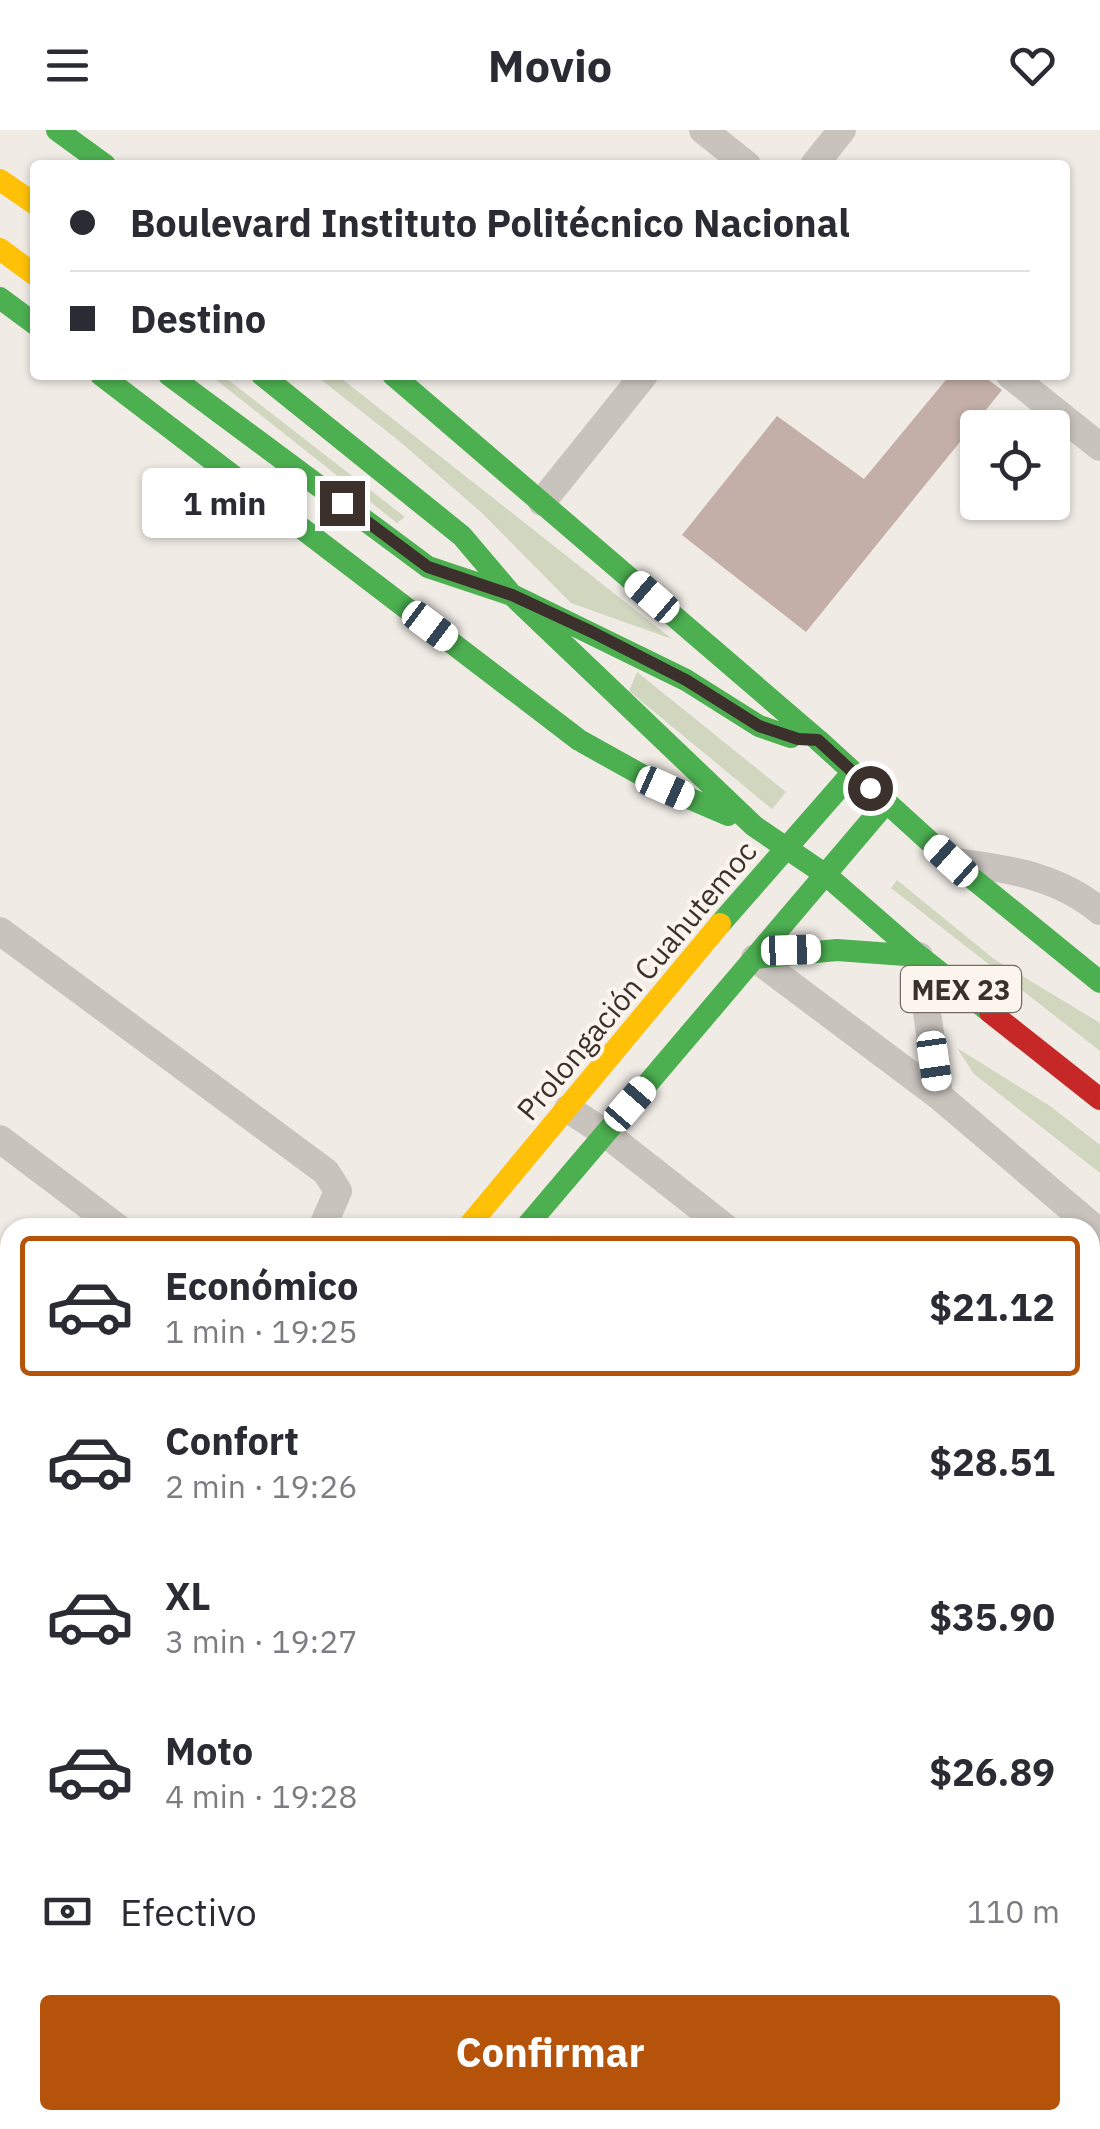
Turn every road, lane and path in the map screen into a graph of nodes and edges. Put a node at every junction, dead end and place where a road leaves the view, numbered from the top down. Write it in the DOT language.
graph roads {
  1 [pos="57,130"];
  2 [pos="703,130"];
  3 [pos="842,130"];
  4 [pos="99,160"];
  5 [pos="741,160"];
  6 [pos="818,160"];
  7 [pos="0,180"];
  8 [pos="30,201"];
  9 [pos="0,249"];
  10 [pos="30,272"];
  11 [pos="0,298"];
  12 [pos="30,320"];
  13 [pos="108,380"];
  14 [pos="176,380"];
  15 [pos="268,380"];
  16 [pos="400,380"];
  17 [pos="640,380"];
  18 [pos="1016,380"];
  19 [pos="1100,447"];
  20 [pos="542,502"];
  21 [pos="512,595"];
  22 [pos="818,740"];
  23 [pos="854,772"];
  24 [pos="886,804"];
  25 [pos="754,826"];
  26 [pos="786,848"];
  27 [pos="951,861"];
  28 [pos="826,875"];
  29 [pos="1100,911"];
  30 [pos="0,930"];
  31 [pos="919,956"];
  32 [pos="755,958"];
  33 [pos="1100,982"];
  34 [pos="939,1096"];
  35 [pos="1100,1099"];
  36 [pos="568,1109"];
  37 [pos="605,1132"];
  38 [pos="0,1139"];
  39 [pos="105,1218"];
  40 [pos="326,1218"];
  41 [pos="475,1218"];
  42 [pos="533,1218"];
  43 [pos="713,1218"];
  44 [pos="1082,1218"];
  1 -- 4 [label="main road"];
  2 -- 5 [label="street"];
  3 -- 6 [label="street"];
  7 -- 8 [label="main road"];
  9 -- 10 [label="main road"];
  11 -- 12 [label="main road"];
  13 -- 25 [label="main road"];
  14 -- 21 [label="main road"];
  15 -- 21 [label="main road, MEX 23"];
  16 -- 20 [label="main road, MEX 23"];
  17 -- 20 [label="street"];
  18 -- 19 [label="street"];
  20 -- 22 [label="main road, MEX 23"];
  21 -- 22 [label="main road"];
  21 -- 25 [label="main road, MEX 23"];
  22 -- 23 [label="main road, MEX 23"];
  23 -- 24 [label="main road, MEX 23"];
  23 -- 26 [label="main road, Prolongación Cuahutemoc"];
  24 -- 27 [label="main road, MEX 23"];
  24 -- 28 [label="main road"];
  25 -- 26 [label="main road, MEX 23"];
  26 -- 28 [label="main road, MEX 23"];
  26 -- 36 [label="main road, Prolongación Cuahutemoc"];
  27 -- 29 [label="street"];
  27 -- 33 [label="main road, MEX 23"];
  28 -- 31 [label="main road, MEX 23"];
  28 -- 32 [label="main road"];
  30 -- 40 [label="street"];
  31 -- 32 [label="main road"];
  31 -- 34 [label="street"];
  31 -- 35 [label="main road, MEX 23"];
  32 -- 34 [label="street"];
  32 -- 37 [label="main road"];
  34 -- 44 [label="street"];
  36 -- 37 [label="street"];
  36 -- 41 [label="main road, Prolongación Cuahutemoc"];
  37 -- 42 [label="main road"];
  37 -- 43 [label="street"];
  38 -- 39 [label="street"];
}
